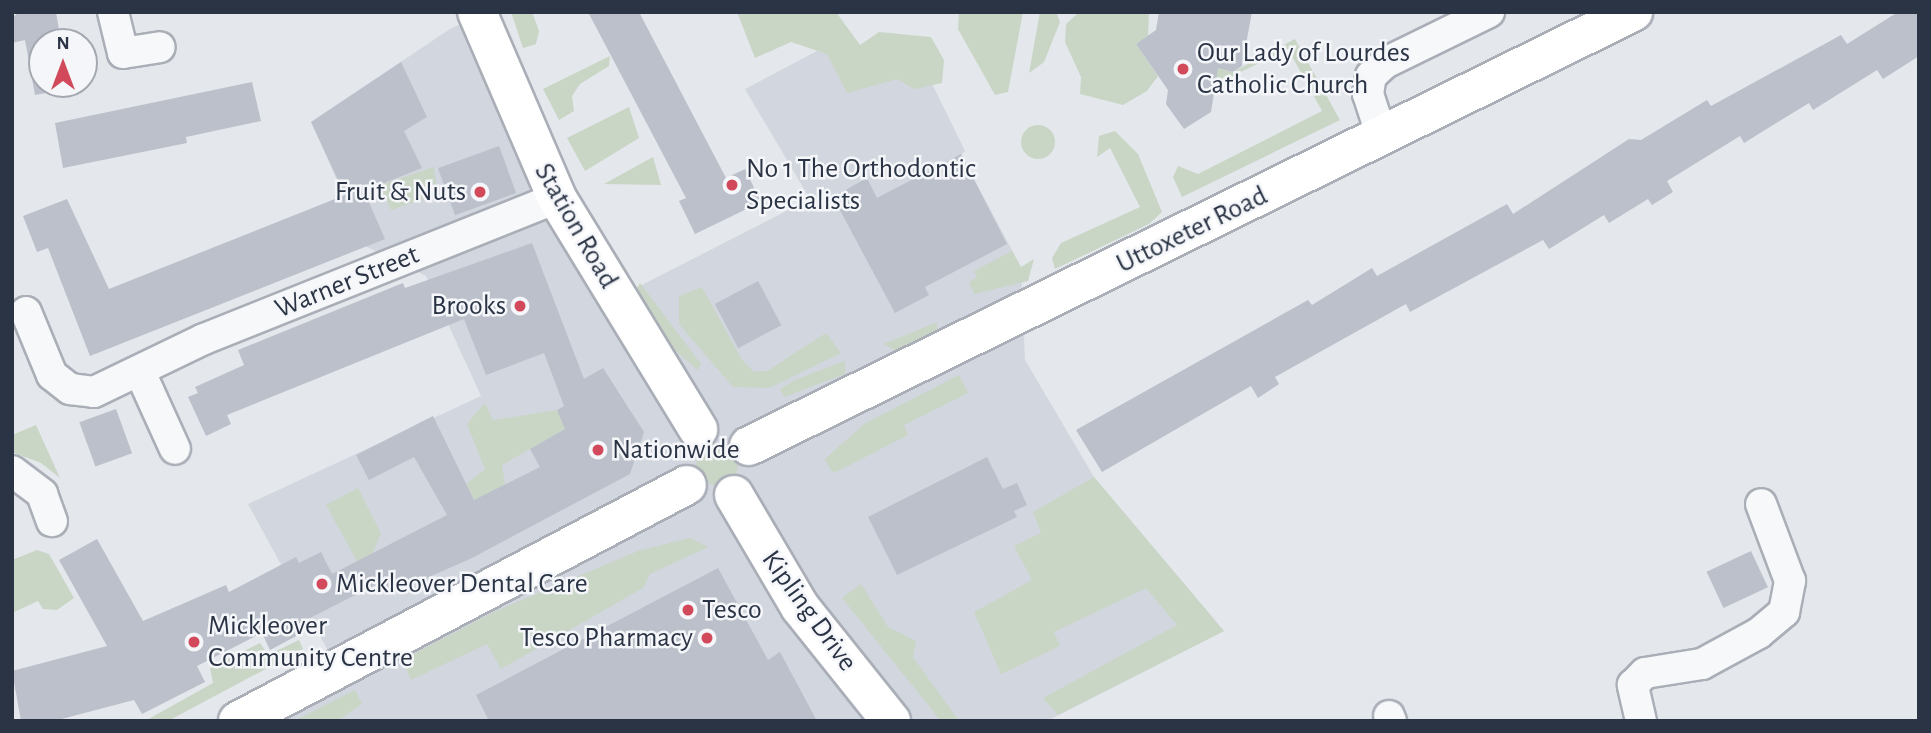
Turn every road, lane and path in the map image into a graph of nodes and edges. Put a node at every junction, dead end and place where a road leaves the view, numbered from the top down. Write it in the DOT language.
graph roads {
  1 [pos="113,12"];
  2 [pos="477,12"];
  3 [pos="1489,12"];
  4 [pos="1633,12"];
  5 [pos="160,47"];
  6 [pos="1381,137"];
  7 [pos="557,198"];
  8 [pos="26,312"];
  9 [pos="141,374"];
  10 [pos="698,429"];
  11 [pos="749,446"];
  12 [pos="175,449"];
  13 [pos="12,471"];
  14 [pos="687,485"];
  15 [pos="734,495"];
  16 [pos="1761,503"];
  17 [pos="52,521"];
  18 [pos="238,721"];
  19 [pos="891,721"];
  20 [pos="1641,721"];
  1 -- 5 [label="street"];
  2 -- 7 [label="main road, Station Road"];
  3 -- 6 [label="street"];
  4 -- 6 [label="main road, Uttoxeter Road"];
  6 -- 11 [label="main road, Uttoxeter Road"];
  7 -- 9 [label="street, Warner Street"];
  7 -- 10 [label="main road, Station Road"];
  8 -- 9 [label="street, Warner Street"];
  9 -- 12 [label="street"];
  10 -- 11 [label="main road"];
  10 -- 14 [label="main road"];
  11 -- 15 [label="main road"];
  13 -- 17 [label="street"];
  14 -- 15 [label="main road"];
  14 -- 18 [label="main road"];
  15 -- 19 [label="main road, Kipling Drive"];
  16 -- 20 [label="street"];
}
